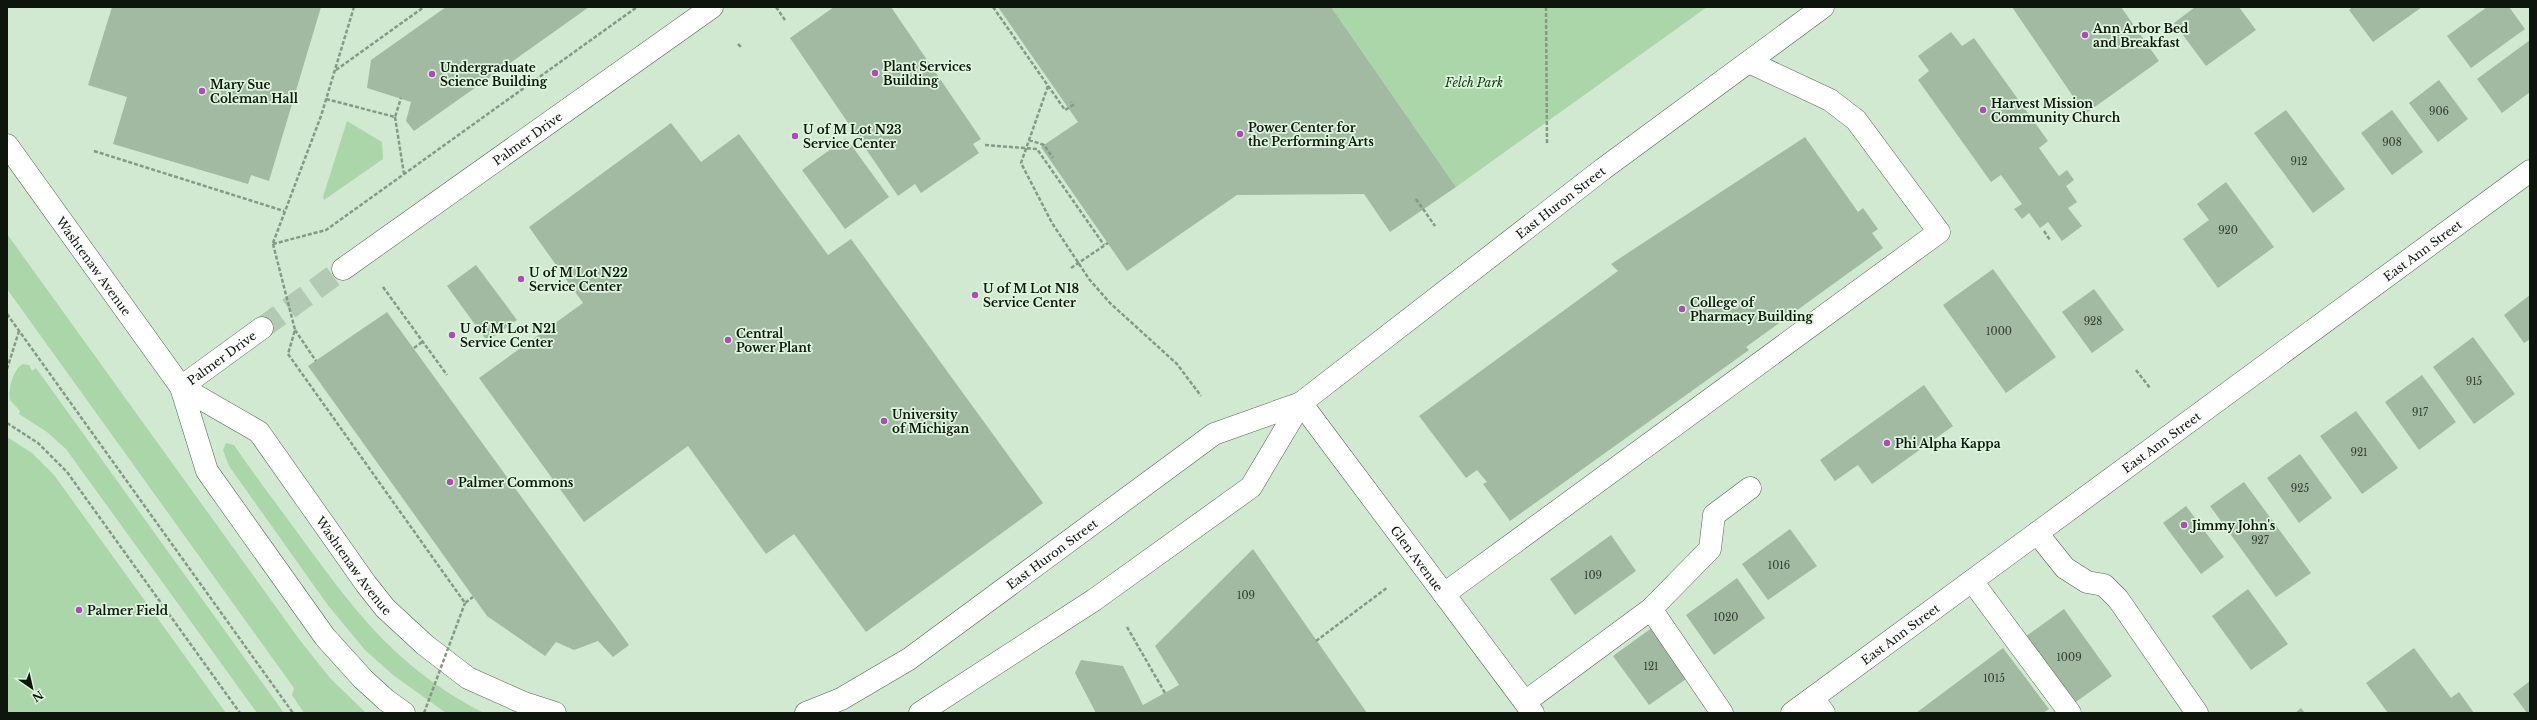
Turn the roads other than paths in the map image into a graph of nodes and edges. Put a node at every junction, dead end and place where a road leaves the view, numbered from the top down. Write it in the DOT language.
graph roads {
  1 [pos="712,7"];
  2 [pos="1823,7"];
  3 [pos="1749,62"];
  4 [pos="7,146"];
  5 [pos="2530,171"];
  6 [pos="343,269"];
  7 [pos="262,328"];
  8 [pos="181,387"];
  9 [pos="1301,403"];
  10 [pos="1750,488"];
  11 [pos="2037,533"];
  12 [pos="1972,581"];
  13 [pos="1444,594"];
  14 [pos="1651,609"];
  15 [pos="1819,706"];
  16 [pos="1529,708"];
  17 [pos="404,713"];
  18 [pos="555,713"];
  19 [pos="806,713"];
  20 [pos="920,713"];
  21 [pos="1722,713"];
  22 [pos="1792,713"];
  23 [pos="2070,713"];
  24 [pos="2197,713"];
  1 -- 6 [label="main road, Palmer Drive"];
  2 -- 3 [label="main road, East Huron Street"];
  3 -- 9 [label="main road, East Huron Street"];
  3 -- 13 [label="main road"];
  4 -- 8 [label="main road, Washtenaw Avenue"];
  5 -- 11 [label="main road, East Ann Street"];
  7 -- 8 [label="main road, Palmer Drive"];
  8 -- 17 [label="main road, Washtenaw Avenue"];
  8 -- 18 [label="main road, Washtenaw Avenue"];
  9 -- 13 [label="main road, Glen Avenue"];
  9 -- 19 [label="main road, East Huron Street"];
  9 -- 20 [label="main road, East Huron Street"];
  10 -- 14 [label="main road"];
  11 -- 12 [label="main road, East Ann Street"];
  11 -- 24 [label="main road"];
  12 -- 15 [label="main road, East Ann Street"];
  12 -- 23 [label="main road"];
  13 -- 16 [label="main road, Glen Avenue"];
  14 -- 16 [label="main road"];
  14 -- 21 [label="main road"];
  15 -- 22 [label="main road, East Ann Street"];
}
